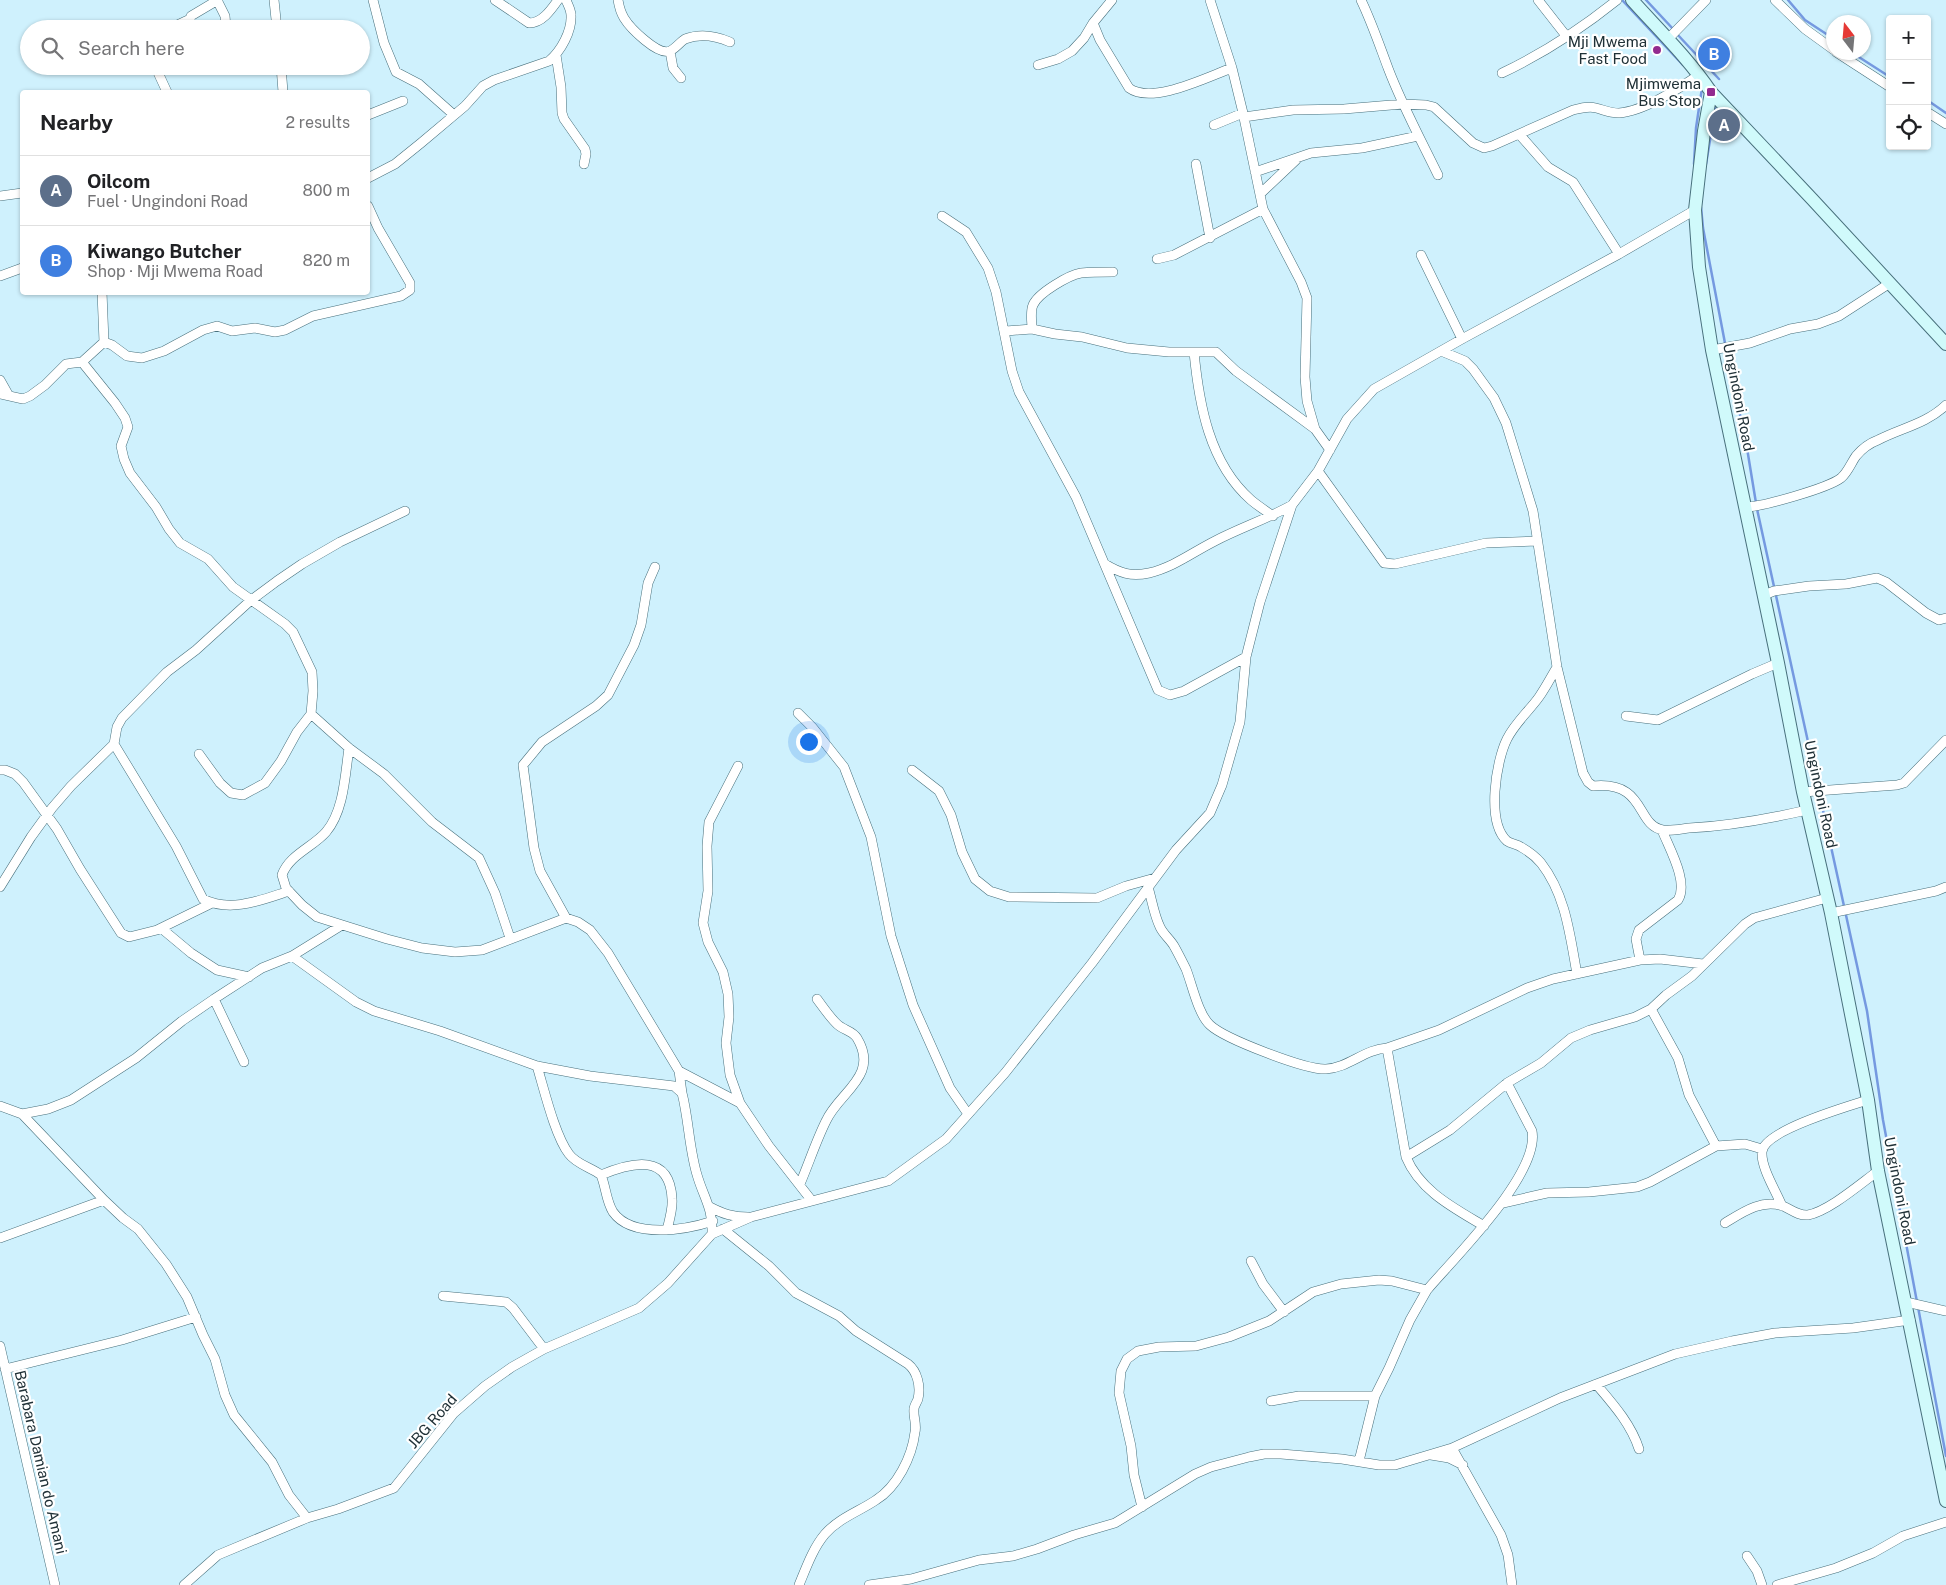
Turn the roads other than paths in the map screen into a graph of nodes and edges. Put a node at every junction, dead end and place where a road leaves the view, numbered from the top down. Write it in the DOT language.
graph roads {
  1 [pos="218,0"];
  2 [pos="274,0"];
  3 [pos="373,0"];
  4 [pos="495,0"];
  5 [pos="558,0"];
  6 [pos="566,0"];
  7 [pos="618,0"];
  8 [pos="1210,0"];
  9 [pos="1361,0"];
  10 [pos="1538,0"];
  11 [pos="1617,0"];
  12 [pos="1632,0"];
  13 [pos="1706,0"];
  14 [pos="1775,0"];
  15 [pos="1108,2"];
  16 [pos="188,20"];
  17 [pos="225,20"];
  18 [pos="276,20"];
  19 [pos="1093,23"];
  20 [pos="1567,37"];
  21 [pos="1668,39"];
  22 [pos="730,42"];
  23 [pos="1826,44"];
  24 [pos="670,51"];
  25 [pos="556,55"];
  26 [pos="1848,60"];
  27 [pos="1038,65"];
  28 [pos="1232,68"];
  29 [pos="1502,73"];
  30 [pos="159,75"];
  31 [pos="282,75"];
  32 [pos="1699,75"];
  33 [pos="681,78"];
  34 [pos="1886,84"];
  35 [pos="166,90"];
  36 [pos="283,90"];
  37 [pos="1711,92"];
  38 [pos="403,101"];
  39 [pos="1404,104"];
  40 [pos="370,115"];
  41 [pos="454,115"];
  42 [pos="1244,115"];
  43 [pos="1931,115"];
  44 [pos="1946,124"];
  45 [pos="1214,125"];
  46 [pos="1519,134"];
  47 [pos="1418,136"];
  48 [pos="1302,155"];
  49 [pos="584,164"];
  50 [pos="1196,164"];
  51 [pos="1255,172"];
  52 [pos="1438,175"];
  53 [pos="370,177"];
  54 [pos="20,193"];
  55 [pos="1260,194"];
  56 [pos="0,196"];
  57 [pos="1263,209"];
  58 [pos="370,210"];
  59 [pos="1695,210"];
  60 [pos="942,216"];
  61 [pos="1210,238"];
  62 [pos="1619,254"];
  63 [pos="1421,255"];
  64 [pos="1157,259"];
  65 [pos="20,269"];
  66 [pos="1113,272"];
  67 [pos="0,276"];
  68 [pos="1890,283"];
  69 [pos="102,295"];
  70 [pos="1032,329"];
  71 [pos="1006,331"];
  72 [pos="1462,339"];
  73 [pos="104,342"];
  74 [pos="1946,344"];
  75 [pos="1712,350"];
  76 [pos="1441,351"];
  77 [pos="1194,352"];
  78 [pos="82,362"];
  79 [pos="0,380"];
  80 [pos="4,395"];
  81 [pos="1946,405"];
  82 [pos="1315,429"];
  83 [pos="1330,450"];
  84 [pos="1318,471"];
  85 [pos="1292,505"];
  86 [pos="1745,507"];
  87 [pos="405,511"];
  88 [pos="1273,516"];
  89 [pos="1537,540"];
  90 [pos="1105,564"];
  91 [pos="655,567"];
  92 [pos="1764,595"];
  93 [pos="250,601"];
  94 [pos="1946,618"];
  95 [pos="1246,657"];
  96 [pos="1778,663"];
  97 [pos="1557,667"];
  98 [pos="311,714"];
  99 [pos="798,714"];
  100 [pos="1626,716"];
  101 [pos="1946,740"];
  102 [pos="114,744"];
  103 [pos="349,748"];
  104 [pos="199,754"];
  105 [pos="738,766"];
  106 [pos="0,770"];
  107 [pos="912,770"];
  108 [pos="1803,792"];
  109 [pos="1807,810"];
  110 [pos="46,816"];
  111 [pos="1662,830"];
  112 [pos="1155,878"];
  113 [pos="0,886"];
  114 [pos="1148,887"];
  115 [pos="1946,887"];
  116 [pos="289,891"];
  117 [pos="1827,898"];
  118 [pos="212,903"];
  119 [pos="1831,913"];
  120 [pos="566,918"];
  121 [pos="342,925"];
  122 [pos="161,928"];
  123 [pos="510,938"];
  124 [pos="292,956"];
  125 [pos="1640,960"];
  126 [pos="1703,964"];
  127 [pos="1577,974"];
  128 [pos="249,977"];
  129 [pos="214,999"];
  130 [pos="817,999"];
  131 [pos="1651,1009"];
  132 [pos="1387,1048"];
  133 [pos="244,1062"];
  134 [pos="537,1066"];
  135 [pos="679,1071"];
  136 [pos="1507,1084"];
  137 [pos="682,1093"];
  138 [pos="1868,1100"];
  139 [pos="740,1103"];
  140 [pos="0,1106"];
  141 [pos="22,1114"];
  142 [pos="968,1114"];
  143 [pos="1716,1146"];
  144 [pos="1762,1149"];
  145 [pos="1406,1157"];
  146 [pos="1878,1171"];
  147 [pos="601,1175"];
  148 [pos="800,1184"];
  149 [pos="104,1200"];
  150 [pos="812,1201"];
  151 [pos="1503,1203"];
  152 [pos="1782,1206"];
  153 [pos="710,1207"];
  154 [pos="751,1217"];
  155 [pos="713,1221"];
  156 [pos="1725,1223"];
  157 [pos="1484,1226"];
  158 [pos="723,1229"];
  159 [pos="667,1230"];
  160 [pos="712,1234"];
  161 [pos="0,1238"];
  162 [pos="1251,1262"];
  163 [pos="1428,1290"];
  164 [pos="443,1296"];
  165 [pos="1906,1302"];
  166 [pos="1946,1311"];
  167 [pos="1284,1312"];
  168 [pos="196,1318"];
  169 [pos="1910,1320"];
  170 [pos="0,1346"];
  171 [pos="544,1349"];
  172 [pos="5,1369"];
  173 [pos="1596,1384"];
  174 [pos="1375,1396"];
  175 [pos="1271,1401"];
  176 [pos="1452,1448"];
  177 [pos="1640,1449"];
  178 [pos="1431,1455"];
  179 [pos="1358,1462"];
  180 [pos="1463,1465"];
  181 [pos="1946,1500"];
  182 [pos="1142,1507"];
  183 [pos="307,1518"];
  184 [pos="1946,1522"];
  185 [pos="1746,1556"];
  186 [pos="55,1585"];
  187 [pos="184,1585"];
  188 [pos="800,1585"];
  189 [pos="869,1585"];
  190 [pos="1512,1585"];
  191 [pos="1762,1585"];
  192 [pos="1777,1585"];
  1 -- 16 [label="street"];
  1 -- 17 [label="street"];
  2 -- 18 [label="street"];
  3 -- 41 [label="street"];
  4 -- 5 [label="street"];
  6 -- 25 [label="street"];
  7 -- 24 [label="street"];
  8 -- 28 [label="street"];
  9 -- 39 [label="street"];
  10 -- 20 [label="street"];
  11 -- 20 [label="street"];
  12 -- 21 [label="main road"];
  13 -- 21 [label="street"];
  14 -- 23 [label="street"];
  15 -- 19 [label="street"];
  19 -- 27 [label="street"];
  19 -- 28 [label="street"];
  20 -- 29 [label="street"];
  21 -- 32 [label="main road"];
  22 -- 24 [label="street"];
  24 -- 33 [label="street"];
  25 -- 41 [label="street"];
  25 -- 49 [label="street"];
  26 -- 34 [label="street"];
  28 -- 42 [label="street"];
  30 -- 35 [label="street"];
  31 -- 36 [label="street"];
  32 -- 37 [label="main road"];
  32 -- 46 [label="street"];
  37 -- 59 [label="main road, Ungindoni Road"];
  37 -- 68 [label="main road"];
  38 -- 40 [label="street"];
  39 -- 42 [label="street"];
  39 -- 46 [label="street"];
  39 -- 47 [label="street"];
  41 -- 53 [label="street"];
  42 -- 45 [label="street"];
  42 -- 51 [label="street"];
  43 -- 44 [label="street"];
  46 -- 62 [label="street"];
  47 -- 48 [label="street"];
  47 -- 52 [label="street"];
  48 -- 51 [label="street"];
  48 -- 55 [label="street"];
  50 -- 61 [label="street"];
  51 -- 55 [label="street"];
  54 -- 56 [label="street"];
  55 -- 57 [label="street"];
  57 -- 61 [label="street"];
  57 -- 82 [label="street"];
  58 -- 73 [label="street"];
  59 -- 62 [label="street"];
  59 -- 75 [label="main road, Ungindoni Road"];
  60 -- 71 [label="street"];
  61 -- 64 [label="street"];
  62 -- 72 [label="street"];
  63 -- 72 [label="street"];
  65 -- 67 [label="street"];
  66 -- 70 [label="street"];
  68 -- 74 [label="main road"];
  68 -- 75 [label="street"];
  69 -- 73 [label="street"];
  70 -- 71 [label="street"];
  70 -- 77 [label="street"];
  71 -- 90 [label="street"];
  72 -- 76 [label="street"];
  73 -- 78 [label="street"];
  75 -- 86 [label="main road, Ungindoni Road"];
  76 -- 83 [label="street"];
  76 -- 89 [label="street"];
  77 -- 82 [label="street"];
  77 -- 88 [label="street"];
  78 -- 80 [label="street"];
  78 -- 93 [label="street"];
  79 -- 80 [label="street"];
  81 -- 86 [label="street"];
  82 -- 83 [label="street"];
  83 -- 84 [label="street"];
  84 -- 85 [label="street"];
  84 -- 89 [label="street"];
  85 -- 88 [label="street"];
  85 -- 95 [label="street"];
  86 -- 92 [label="main road, Ungindoni Road"];
  87 -- 93 [label="street"];
  88 -- 90 [label="street"];
  89 -- 97 [label="street"];
  90 -- 95 [label="street"];
  91 -- 120 [label="street"];
  92 -- 94 [label="street"];
  92 -- 96 [label="main road, Ungindoni Road"];
  93 -- 98 [label="street"];
  93 -- 102 [label="street"];
  95 -- 112 [label="street"];
  96 -- 100 [label="street"];
  96 -- 108 [label="main road, Ungindoni Road"];
  97 -- 111 [label="street"];
  97 -- 127 [label="street"];
  98 -- 103 [label="street"];
  98 -- 104 [label="street"];
  99 -- 142 [label="street"];
  101 -- 108 [label="street"];
  102 -- 110 [label="street"];
  102 -- 118 [label="street"];
  103 -- 116 [label="street"];
  103 -- 123 [label="street"];
  105 -- 139 [label="street"];
  106 -- 110 [label="street"];
  107 -- 112 [label="street"];
  108 -- 109 [label="main road, Ungindoni Road"];
  109 -- 111 [label="street"];
  109 -- 117 [label="main road, Ungindoni Road"];
  110 -- 113 [label="street"];
  110 -- 122 [label="street"];
  111 -- 125 [label="street"];
  112 -- 114 [label="street"];
  114 -- 132 [label="street"];
  114 -- 142 [label="street"];
  115 -- 119 [label="street"];
  116 -- 118 [label="street"];
  116 -- 121 [label="street"];
  117 -- 119 [label="main road, Ungindoni Road"];
  117 -- 126 [label="street"];
  118 -- 122 [label="street"];
  119 -- 138 [label="main road, Ungindoni Road"];
  120 -- 123 [label="street"];
  120 -- 135 [label="street"];
  121 -- 123 [label="street"];
  121 -- 124 [label="street"];
  122 -- 128 [label="street"];
  124 -- 128 [label="street"];
  124 -- 134 [label="street"];
  125 -- 126 [label="street"];
  125 -- 127 [label="street"];
  126 -- 131 [label="street"];
  127 -- 132 [label="street"];
  128 -- 129 [label="street"];
  129 -- 133 [label="street"];
  129 -- 141 [label="street"];
  130 -- 148 [label="street"];
  131 -- 136 [label="street"];
  131 -- 143 [label="street"];
  132 -- 145 [label="street"];
  134 -- 137 [label="street"];
  134 -- 147 [label="street"];
  135 -- 137 [label="street"];
  135 -- 139 [label="street"];
  136 -- 145 [label="street"];
  136 -- 151 [label="street"];
  137 -- 153 [label="street"];
  138 -- 144 [label="street"];
  138 -- 146 [label="main road, Ungindoni Road"];
  139 -- 148 [label="street"];
  140 -- 141 [label="street"];
  141 -- 149 [label="street"];
  142 -- 150 [label="street"];
  143 -- 144 [label="street"];
  143 -- 151 [label="street"];
  144 -- 152 [label="street"];
  145 -- 157 [label="street"];
  146 -- 152 [label="street"];
  146 -- 165 [label="main road, Ungindoni Road"];
  147 -- 159 [label="street"];
  147 -- 159 [label="street"];
  148 -- 150 [label="street"];
  149 -- 161 [label="street"];
  149 -- 168 [label="street"];
  150 -- 154 [label="street"];
  151 -- 157 [label="street"];
  152 -- 156 [label="street"];
  153 -- 154 [label="street"];
  153 -- 155 [label="street"];
  154 -- 158 [label="street"];
  155 -- 159 [label="street"];
  155 -- 160 [label="street"];
  157 -- 163 [label="street"];
  158 -- 160 [label="street"];
  158 -- 188 [label="street"];
  160 -- 171 [label="street, JBG Road"];
  162 -- 167 [label="street"];
  163 -- 167 [label="street"];
  163 -- 174 [label="street"];
  164 -- 171 [label="street"];
  165 -- 166 [label="street"];
  165 -- 169 [label="main road, Ungindoni Road"];
  167 -- 182 [label="street"];
  168 -- 172 [label="street"];
  168 -- 183 [label="street"];
  169 -- 173 [label="street"];
  169 -- 181 [label="main road, Ungindoni Road"];
  170 -- 172 [label="street, Barabara Damian do Amani"];
  171 -- 183 [label="street, JBG Road"];
  172 -- 186 [label="street, Barabara Damian do Amani"];
  173 -- 176 [label="street"];
  173 -- 177 [label="street"];
  174 -- 175 [label="street"];
  174 -- 179 [label="street"];
  176 -- 178 [label="street"];
  176 -- 180 [label="street"];
  178 -- 179 [label="street"];
  178 -- 180 [label="street"];
  179 -- 182 [label="street"];
  180 -- 190 [label="street"];
  182 -- 189 [label="street"];
  183 -- 187 [label="street, JBG Road"];
  184 -- 192 [label="street"];
  185 -- 191 [label="street"];
}
